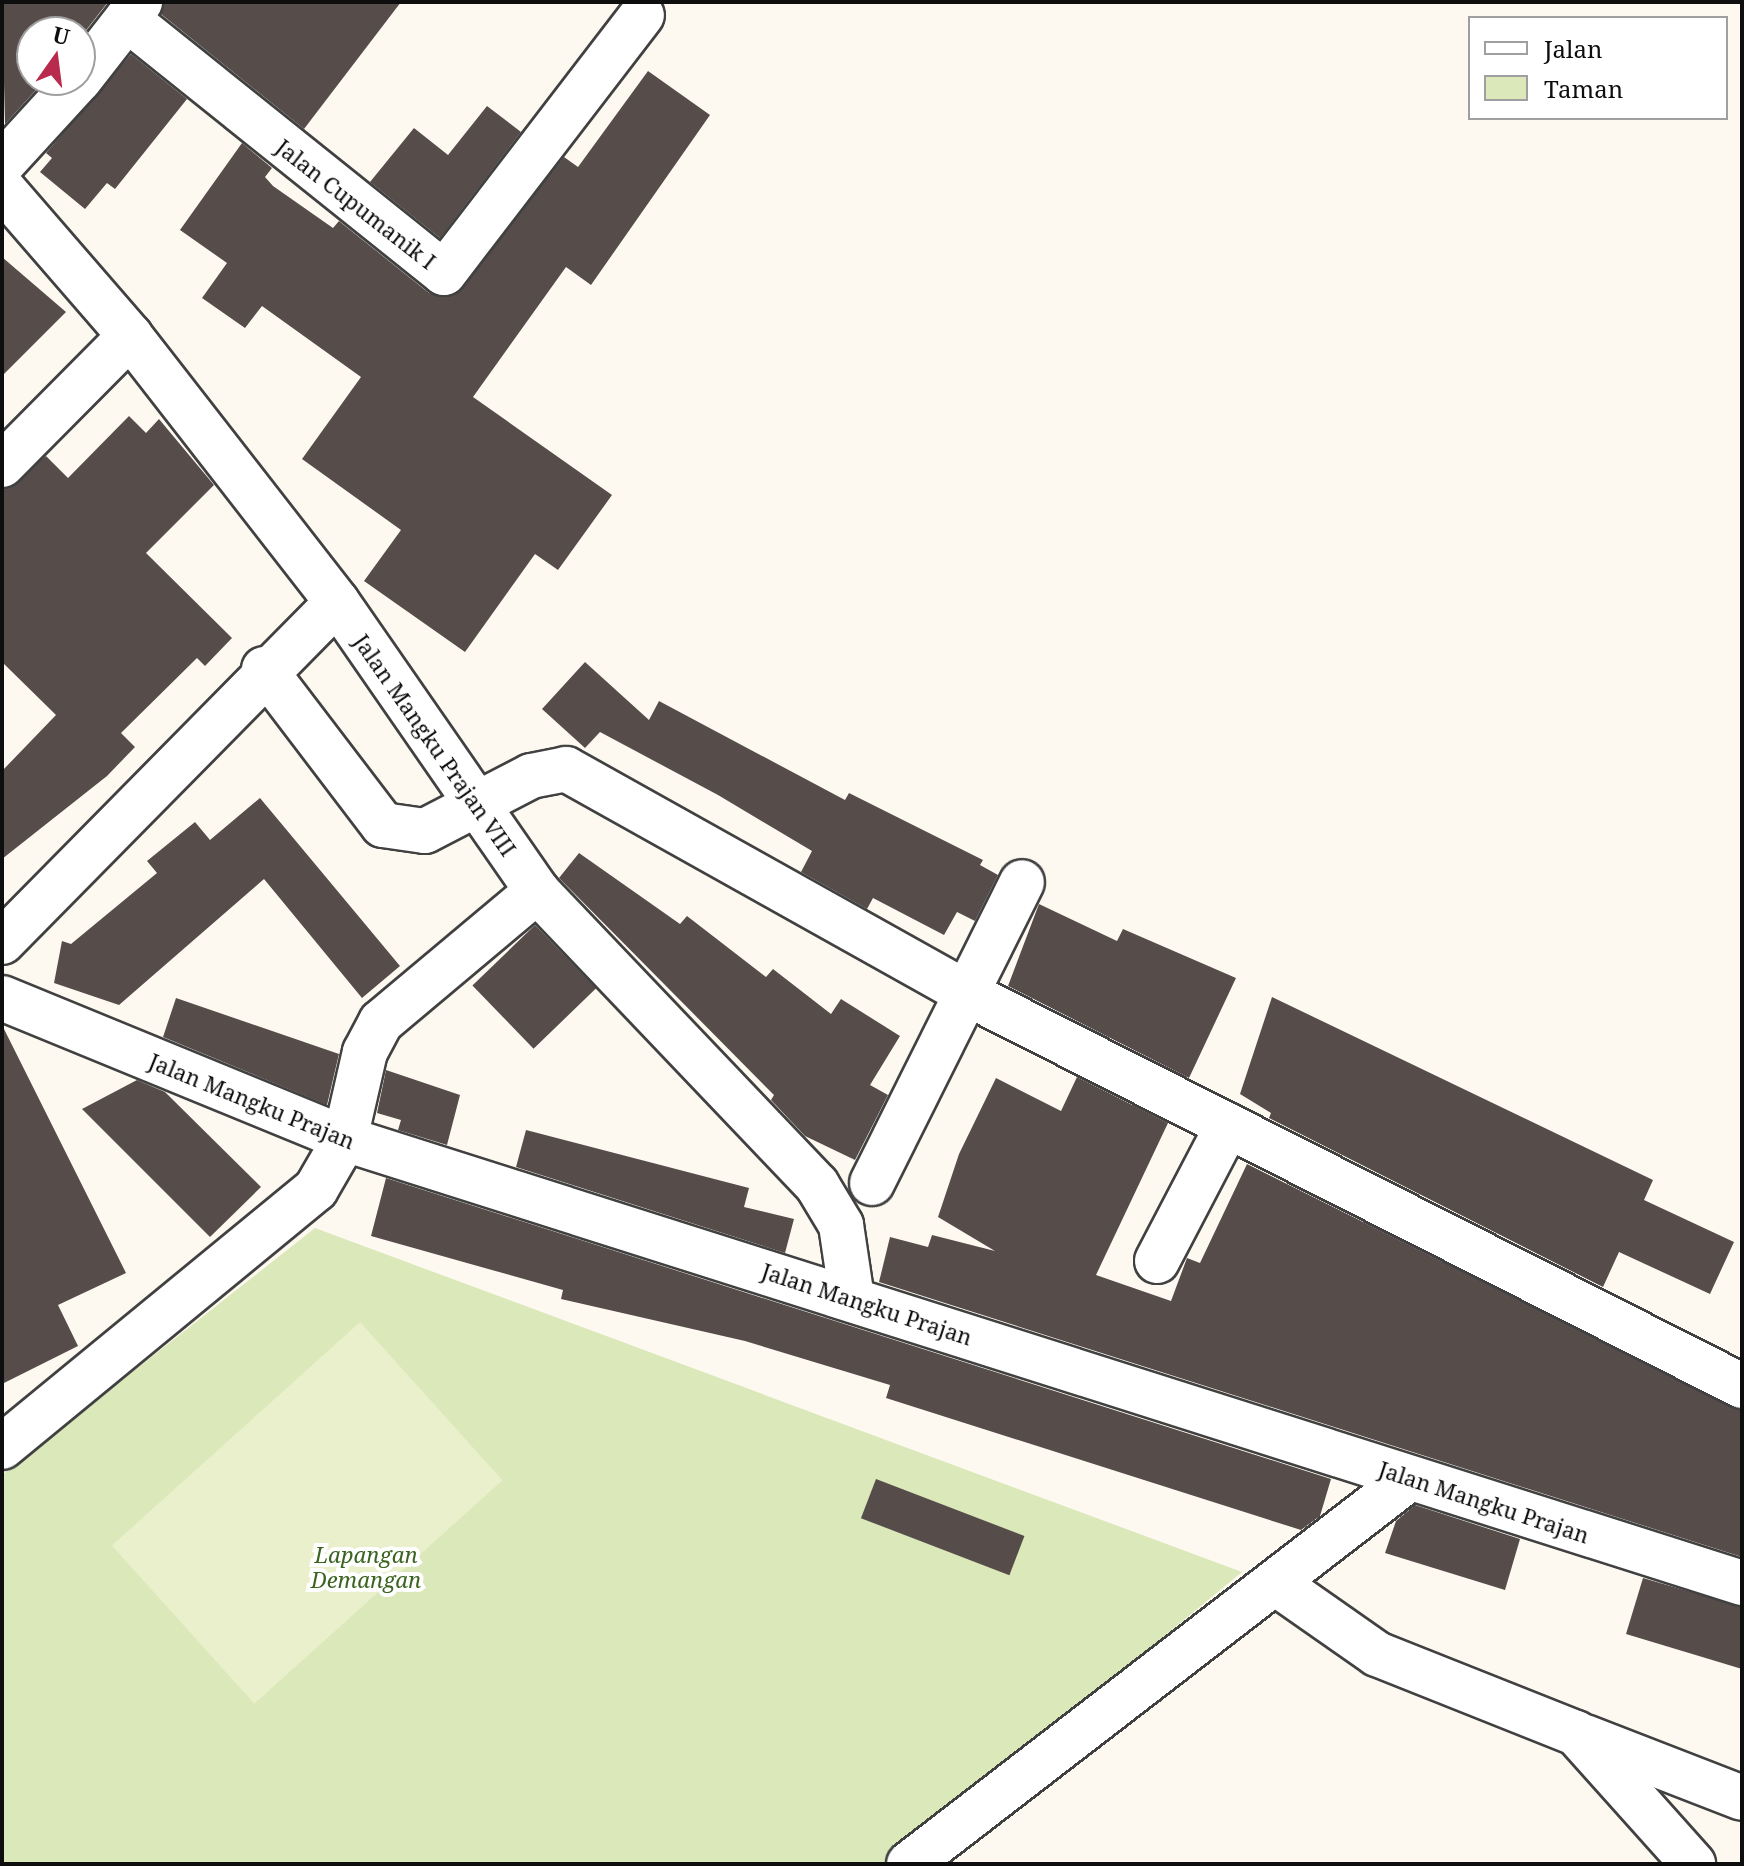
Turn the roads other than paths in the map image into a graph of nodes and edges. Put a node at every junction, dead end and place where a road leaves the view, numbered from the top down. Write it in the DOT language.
graph roads {
  1 [pos="134,10"];
  2 [pos="642,15"];
  3 [pos="96,58"];
  4 [pos="64,96"];
  5 [pos="2,164"];
  6 [pos="2,188"];
  7 [pos="130,336"];
  8 [pos="2,465"];
  9 [pos="337,602"];
  10 [pos="264,669"];
  11 [pos="477,807"];
  12 [pos="1022,882"];
  13 [pos="537,891"];
  14 [pos="2,942"];
  15 [pos="966,993"];
  16 [pos="2,998"];
  17 [pos="1228,1125"];
  18 [pos="345,1139"];
  19 [pos="872,1183"];
  20 [pos="1157,1261"];
  21 [pos="852,1299"];
  22 [pos="1742,1386"];
  23 [pos="2,1447"];
  24 [pos="1410,1478"];
  25 [pos="1742,1583"];
  26 [pos="1277,1584"];
  27 [pos="1576,1733"];
  28 [pos="1742,1798"];
  29 [pos="909,1864"];
  30 [pos="1693,1864"];
  1 -- 2 [label="street, Jalan Cupumanik I"];
  1 -- 3 [label="street"];
  4 -- 5 [label="street"];
  6 -- 7 [label="street, Jalan Mangku Prajan VIII"];
  7 -- 8 [label="street"];
  7 -- 9 [label="street, Jalan Mangku Prajan VIII"];
  9 -- 10 [label="street"];
  9 -- 11 [label="street, Jalan Mangku Prajan VIII"];
  10 -- 11 [label="street"];
  10 -- 14 [label="street"];
  11 -- 13 [label="street, Jalan Mangku Prajan VIII"];
  11 -- 15 [label="street"];
  12 -- 15 [label="street"];
  13 -- 18 [label="street"];
  13 -- 21 [label="street, Jalan Mangku Prajan VIII"];
  15 -- 17 [label="street"];
  15 -- 19 [label="street"];
  16 -- 18 [label="street, Jalan Mangku Prajan"];
  17 -- 20 [label="street"];
  17 -- 22 [label="street"];
  18 -- 21 [label="street, Jalan Mangku Prajan"];
  18 -- 23 [label="street"];
  21 -- 24 [label="street, Jalan Mangku Prajan"];
  24 -- 25 [label="street, Jalan Mangku Prajan"];
  24 -- 26 [label="street"];
  26 -- 27 [label="street"];
  26 -- 29 [label="street"];
  27 -- 28 [label="street"];
  27 -- 30 [label="street"];
}
